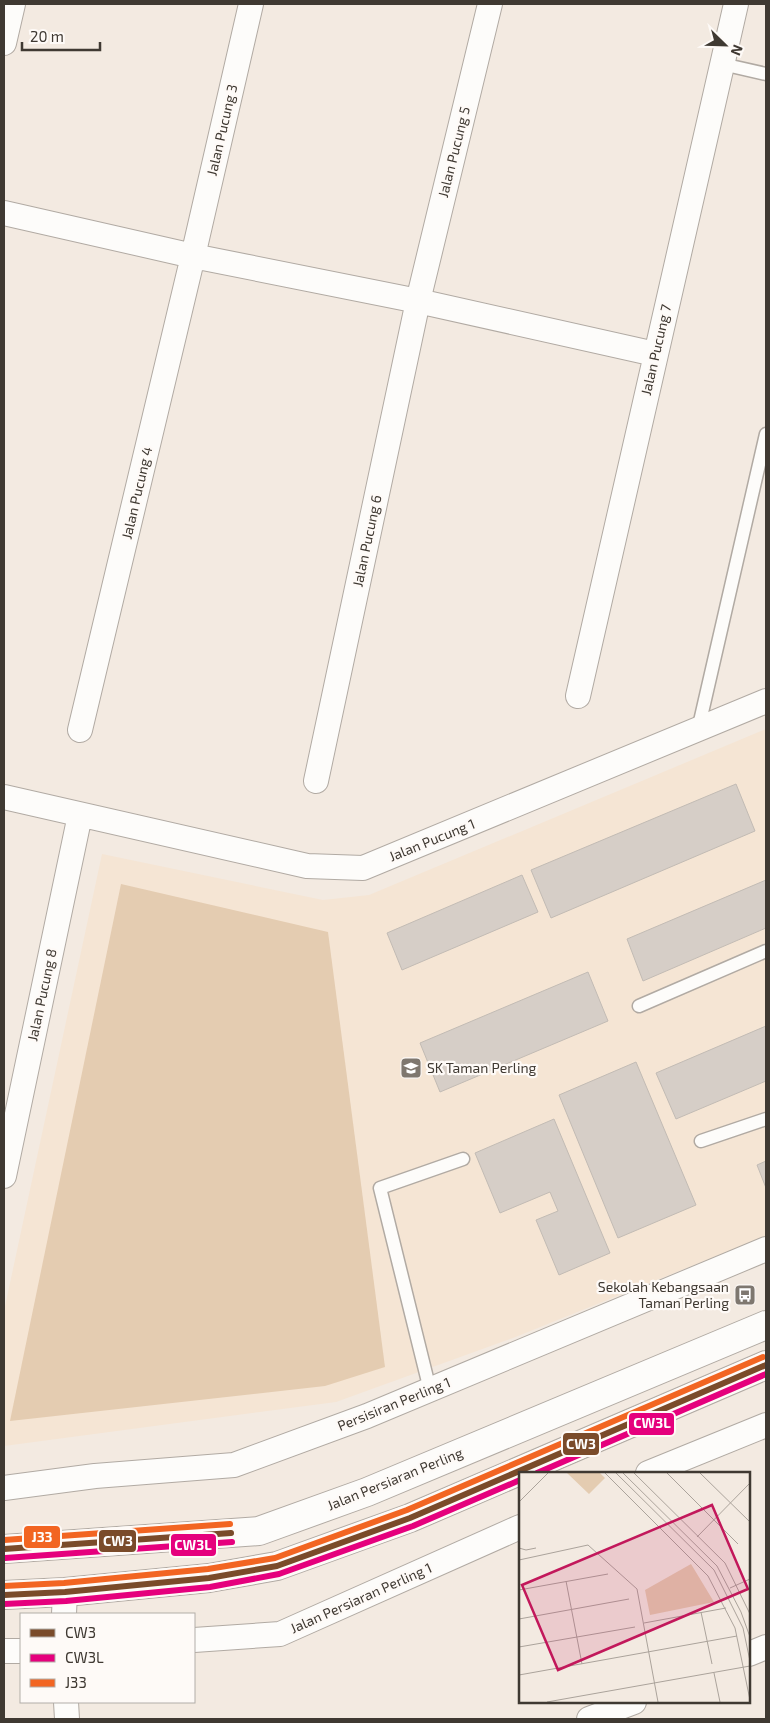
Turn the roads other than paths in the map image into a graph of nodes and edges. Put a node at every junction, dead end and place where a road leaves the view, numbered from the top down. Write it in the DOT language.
graph roads {
  1 [pos="13,4"];
  2 [pos="251,4"];
  3 [pos="490,4"];
  4 [pos="736,4"];
  5 [pos="4,43"];
  6 [pos="722,64"];
  7 [pos="766,74"];
  8 [pos="4,214"];
  9 [pos="193,256"];
  10 [pos="418,301"];
  11 [pos="655,354"];
  12 [pos="766,434"];
  13 [pos="578,696"];
  14 [pos="766,701"];
  15 [pos="80,730"];
  16 [pos="698,730"];
  17 [pos="316,781"];
  18 [pos="4,797"];
  19 [pos="80,815"];
  20 [pos="766,951"];
  21 [pos="638,1006"];
  22 [pos="766,1119"];
  23 [pos="701,1141"];
  24 [pos="463,1159"];
  25 [pos="4,1176"];
  26 [pos="766,1250"];
  27 [pos="766,1326"];
  28 [pos="766,1365"];
  29 [pos="430,1390"];
  30 [pos="766,1425"];
  31 [pos="650,1472"];
  32 [pos="4,1488"];
  33 [pos="519,1527"];
  34 [pos="4,1549"];
  35 [pos="4,1595"];
  36 [pos="65,1603"];
  37 [pos="195,1640"];
  38 [pos="766,1647"];
  39 [pos="20,1650"];
  40 [pos="4,1651"];
  41 [pos="750,1654"];
  42 [pos="66,1703"];
  43 [pos="632,1703"];
  44 [pos="636,1703"];
  45 [pos="67,1719"];
  46 [pos="588,1719"];
  47 [pos="644,1719"];
  1 -- 5 [label="street"];
  2 -- 9 [label="street, Jalan Pucung 3"];
  3 -- 10 [label="street, Jalan Pucung 5"];
  4 -- 6 [label="street, Jalan Pucung 7"];
  6 -- 7 [label="lane"];
  6 -- 11 [label="street, Jalan Pucung 7"];
  8 -- 9 [label="street"];
  9 -- 10 [label="street"];
  9 -- 15 [label="street, Jalan Pucung 4"];
  10 -- 11 [label="street"];
  10 -- 17 [label="street, Jalan Pucung 6"];
  11 -- 13 [label="street, Jalan Pucung 7"];
  12 -- 16 [label="lane"];
  14 -- 16 [label="street, Jalan Pucung 1"];
  16 -- 19 [label="street, Jalan Pucung 1"];
  18 -- 19 [label="street, Jalan Pucung 1"];
  19 -- 25 [label="street, Jalan Pucung 8"];
  20 -- 21 [label="lane"];
  22 -- 23 [label="lane"];
  24 -- 29 [label="lane"];
  26 -- 29 [label="street, Persisiran Perling 1"];
  27 -- 34 [label="main road, Jalan Persiaran Perling"];
  28 -- 36 [label="main road"];
  29 -- 32 [label="street, Persisiran Perling 1"];
  30 -- 31 [label="street"];
  33 -- 37 [label="street, Jalan Persiaran Perling 1"];
  35 -- 36 [label="main road"];
  38 -- 41 [label="street"];
  39 -- 40 [label="street"];
  42 -- 45 [label="street"];
  43 -- 46 [label="street"];
  44 -- 47 [label="street"];
}
